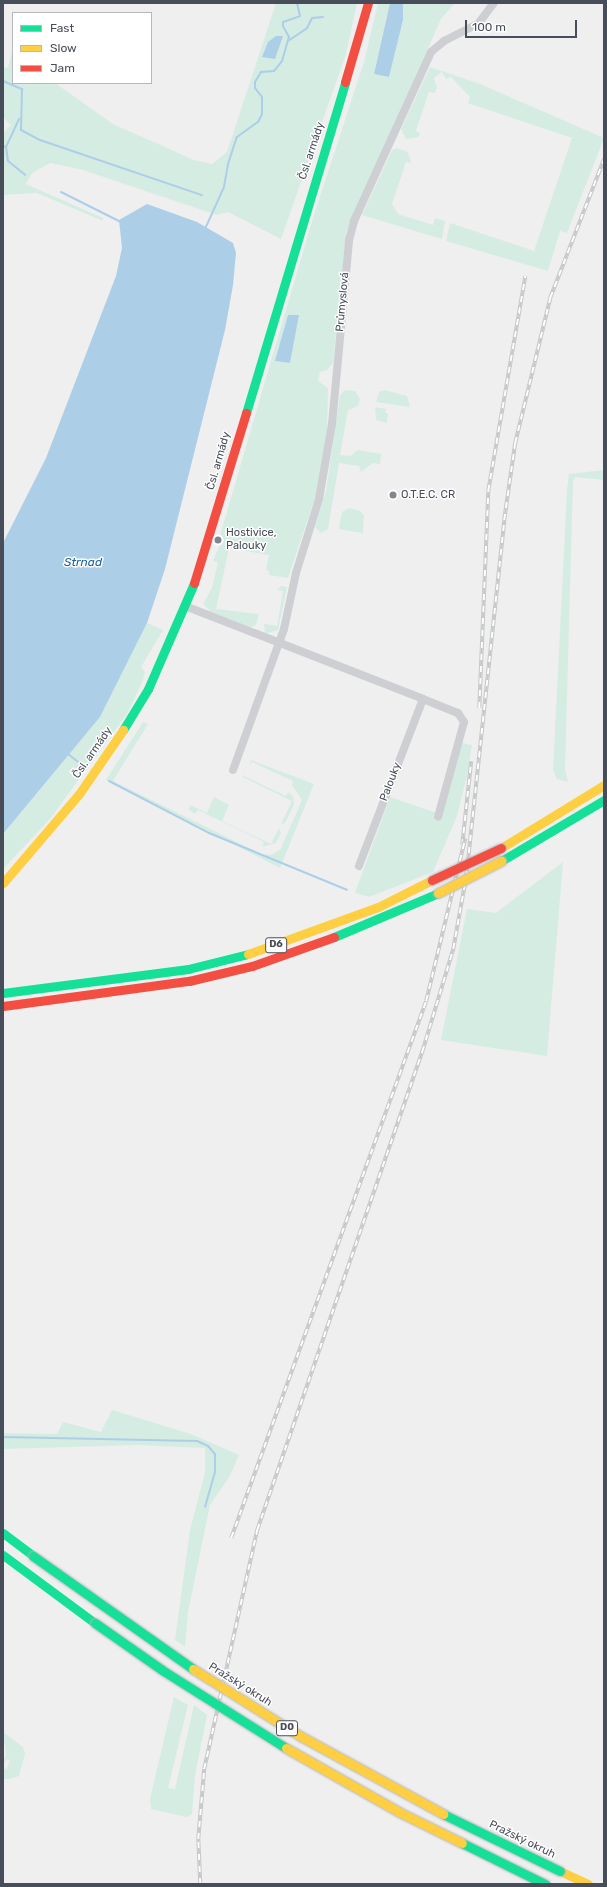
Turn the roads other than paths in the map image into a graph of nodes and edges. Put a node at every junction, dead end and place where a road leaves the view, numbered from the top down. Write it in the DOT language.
graph roads {
  1 [pos="368,3"];
  2 [pos="494,3"];
  3 [pos="185,606"];
  4 [pos="279,644"];
  5 [pos="423,699"];
  6 [pos="233,770"];
  7 [pos="604,785"];
  8 [pos="604,800"];
  9 [pos="438,817"];
  10 [pos="359,866"];
  11 [pos="3,883"];
  12 [pos="3,993"];
  13 [pos="3,1006"];
  14 [pos="3,1533"];
  15 [pos="3,1555"];
  16 [pos="545,1884"];
  17 [pos="588,1884"];
  1 -- 3 [label="main road, Čsl. armády"];
  2 -- 4 [label="street, Průmyslová"];
  3 -- 4 [label="street"];
  3 -- 11 [label="main road, Čsl. armády"];
  4 -- 5 [label="street"];
  4 -- 6 [label="street"];
  5 -- 9 [label="street"];
  5 -- 10 [label="street, Palouky"];
  7 -- 12 [label="main road, D6, bridge"];
  8 -- 13 [label="main road, D6, bridge"];
  14 -- 17 [label="main road, Pražský okruh / D0, bridge"];
  15 -- 16 [label="main road, D0, bridge"];
}
